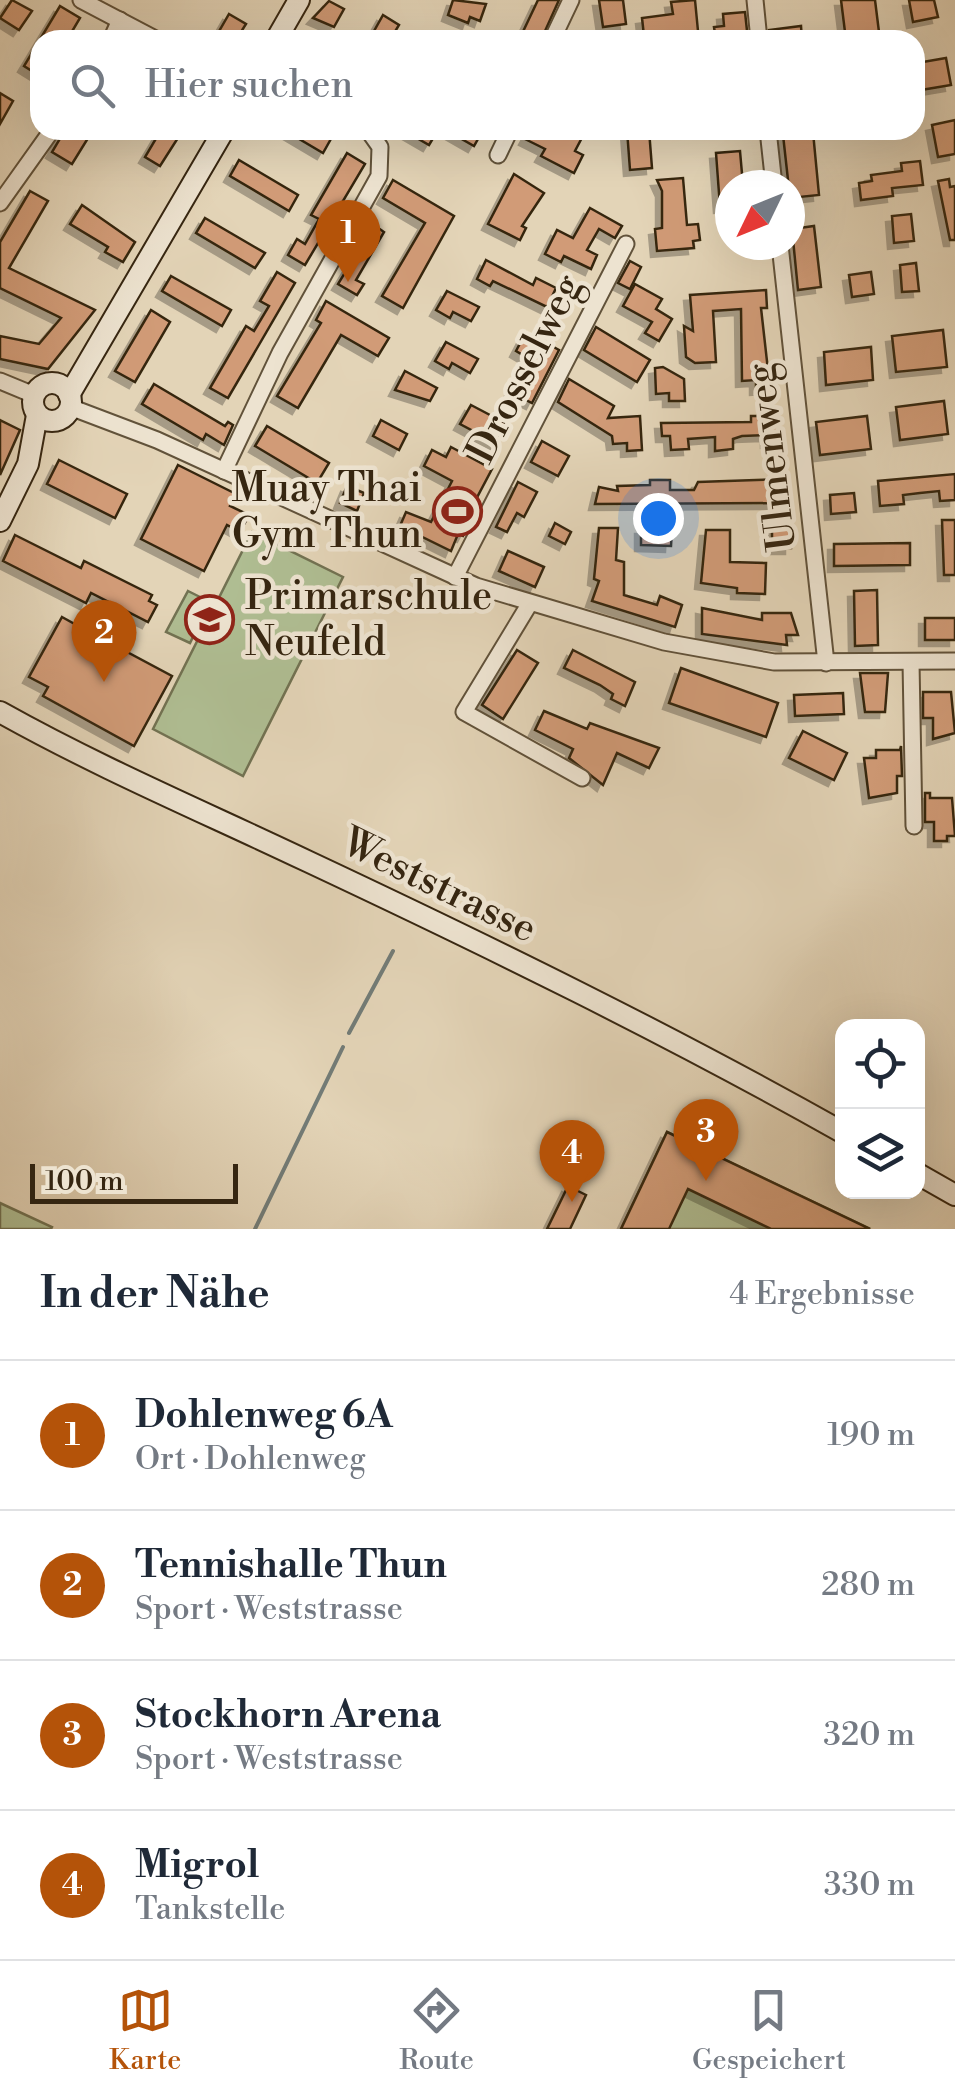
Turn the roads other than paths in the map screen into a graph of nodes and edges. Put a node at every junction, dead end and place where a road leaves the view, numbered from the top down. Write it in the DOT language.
graph roads {
  1 [pos="82,0"];
  2 [pos="299,0"];
  3 [pos="571,0"];
  4 [pos="755,0"];
  5 [pos="120,20"];
  6 [pos="116,30"];
  7 [pos="138,30"];
  8 [pos="282,30"];
  9 [pos="557,30"];
  10 [pos="758,30"];
  11 [pos="45,140"];
  12 [pos="218,140"];
  13 [pos="375,140"];
  14 [pos="505,140"];
  15 [pos="769,140"];
  16 [pos="498,155"];
  17 [pos="772,170"];
  18 [pos="0,203"];
  19 [pos="626,244"];
  20 [pos="782,260"];
  21 [pos="90,354"];
  22 [pos="0,381"];
  23 [pos="40,398"];
  24 [pos="67,407"];
  25 [pos="28,464"];
  26 [pos="224,471"];
  27 [pos="0,521"];
  28 [pos="455,577"];
  29 [pos="530,603"];
  30 [pos="955,661"];
  31 [pos="911,662"];
  32 [pos="826,663"];
  33 [pos="0,712"];
  34 [pos="582,778"];
  35 [pos="914,826"];
  36 [pos="835,1128"];
  37 [pos="925,1178"];
  38 [pos="955,1195"];
  1 -- 5 [label="street"];
  2 -- 8 [label="main road"];
  3 -- 9 [label="street"];
  4 -- 10 [label="street"];
  5 -- 6 [label="street"];
  5 -- 7 [label="street"];
  11 -- 18 [label="street"];
  12 -- 21 [label="main road"];
  13 -- 26 [label="street"];
  14 -- 16 [label="street"];
  15 -- 17 [label="street"];
  19 -- 28 [label="street, Drosselweg"];
  20 -- 32 [label="street, Ulmenweg"];
  21 -- 23 [label="main road"];
  21 -- 24 [label="main road"];
  22 -- 23 [label="street"];
  23 -- 24 [label="main road"];
  23 -- 24 [label="main road"];
  23 -- 25 [label="main road"];
  24 -- 25 [label="main road"];
  24 -- 26 [label="street"];
  25 -- 27 [label="main road"];
  26 -- 28 [label="street"];
  28 -- 29 [label="street"];
  29 -- 32 [label="street"];
  29 -- 34 [label="street"];
  30 -- 31 [label="street"];
  31 -- 32 [label="street"];
  31 -- 35 [label="street"];
  33 -- 36 [label="main road, Weststrasse"];
  37 -- 38 [label="main road"];
}
